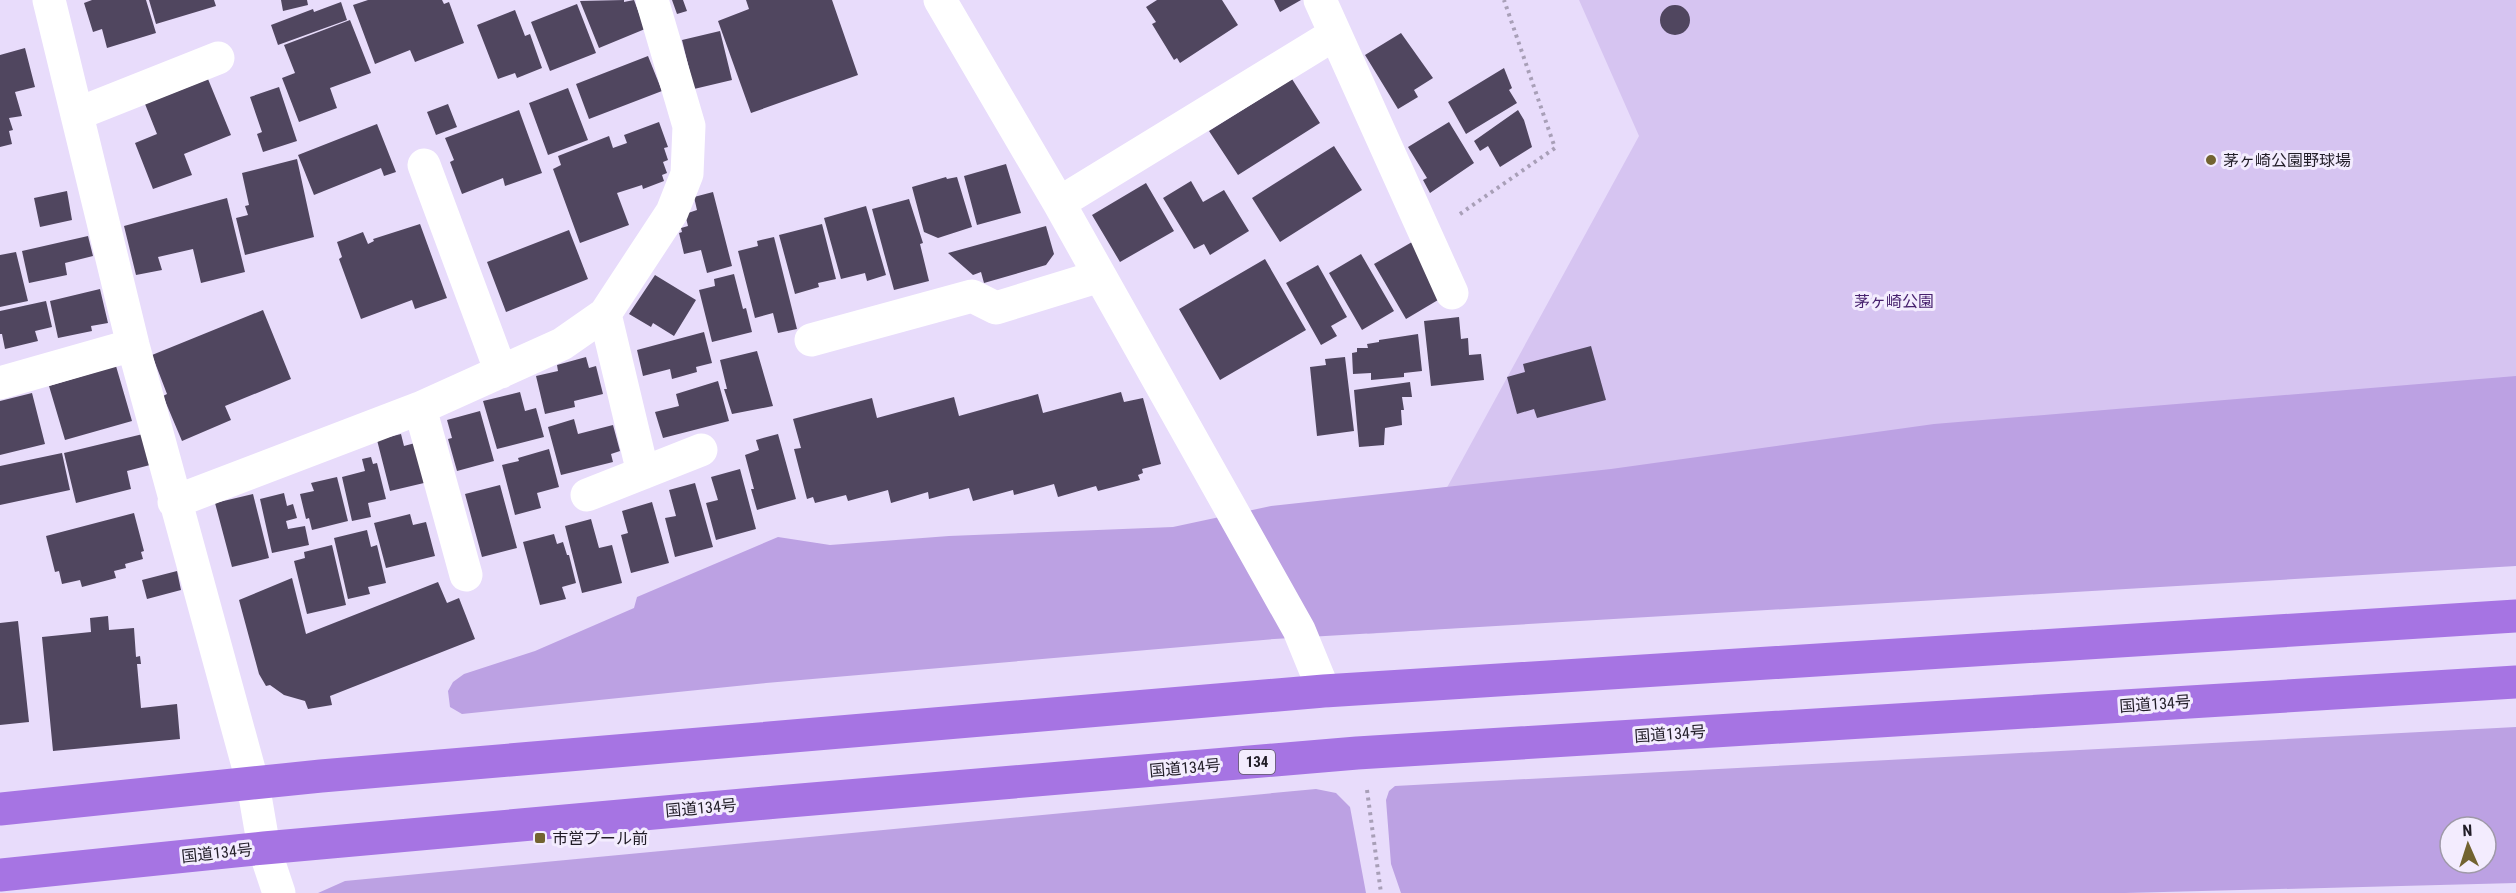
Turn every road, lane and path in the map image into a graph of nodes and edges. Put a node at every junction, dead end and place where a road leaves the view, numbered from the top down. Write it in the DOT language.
graph roads {
  1 [pos="49,0"];
  2 [pos="652,0"];
  3 [pos="940,0"];
  4 [pos="1320,0"];
  5 [pos="1504,0"];
  6 [pos="1335,34"];
  7 [pos="218,58"];
  8 [pos="77,114"];
  9 [pos="424,165"];
  10 [pos="1059,203"];
  11 [pos="1427,236"];
  12 [pos="1100,276"];
  13 [pos="1452,293"];
  14 [pos="604,314"];
  15 [pos="811,340"];
  16 [pos="133,345"];
  17 [pos="501,372"];
  18 [pos="0,383"];
  19 [pos="420,408"];
  20 [pos="701,450"];
  21 [pos="643,473"];
  22 [pos="587,495"];
  23 [pos="174,502"];
  24 [pos="466,575"];
  25 [pos="2516,616"];
  26 [pos="2516,682"];
  27 [pos="1324,691"];
  28 [pos="1367,783"];
  29 [pos="253,784"];
  30 [pos="0,809"];
  31 [pos="264,848"];
  32 [pos="0,875"];
  33 [pos="279,893"];
  34 [pos="1381,893"];
  1 -- 8 [label="street"];
  2 -- 14 [label="street"];
  3 -- 10 [label="street"];
  4 -- 6 [label="street"];
  5 -- 11 [label="path"];
  6 -- 10 [label="street"];
  6 -- 11 [label="street"];
  7 -- 8 [label="street"];
  8 -- 16 [label="street"];
  9 -- 17 [label="street"];
  10 -- 12 [label="street"];
  11 -- 13 [label="street"];
  12 -- 15 [label="street"];
  12 -- 27 [label="street"];
  14 -- 17 [label="street"];
  14 -- 21 [label="street"];
  16 -- 18 [label="street"];
  16 -- 23 [label="street"];
  17 -- 19 [label="street"];
  19 -- 23 [label="street"];
  19 -- 24 [label="street"];
  20 -- 21 [label="street"];
  21 -- 22 [label="street"];
  23 -- 29 [label="street"];
  25 -- 27 [label="highway"];
  26 -- 31 [label="highway, 国道134号 / 134"];
  27 -- 29 [label="highway"];
  28 -- 34 [label="path"];
  29 -- 30 [label="highway"];
  29 -- 31 [label="street"];
  31 -- 32 [label="highway, 国道134号 / 134"];
  31 -- 33 [label="street"];
}
